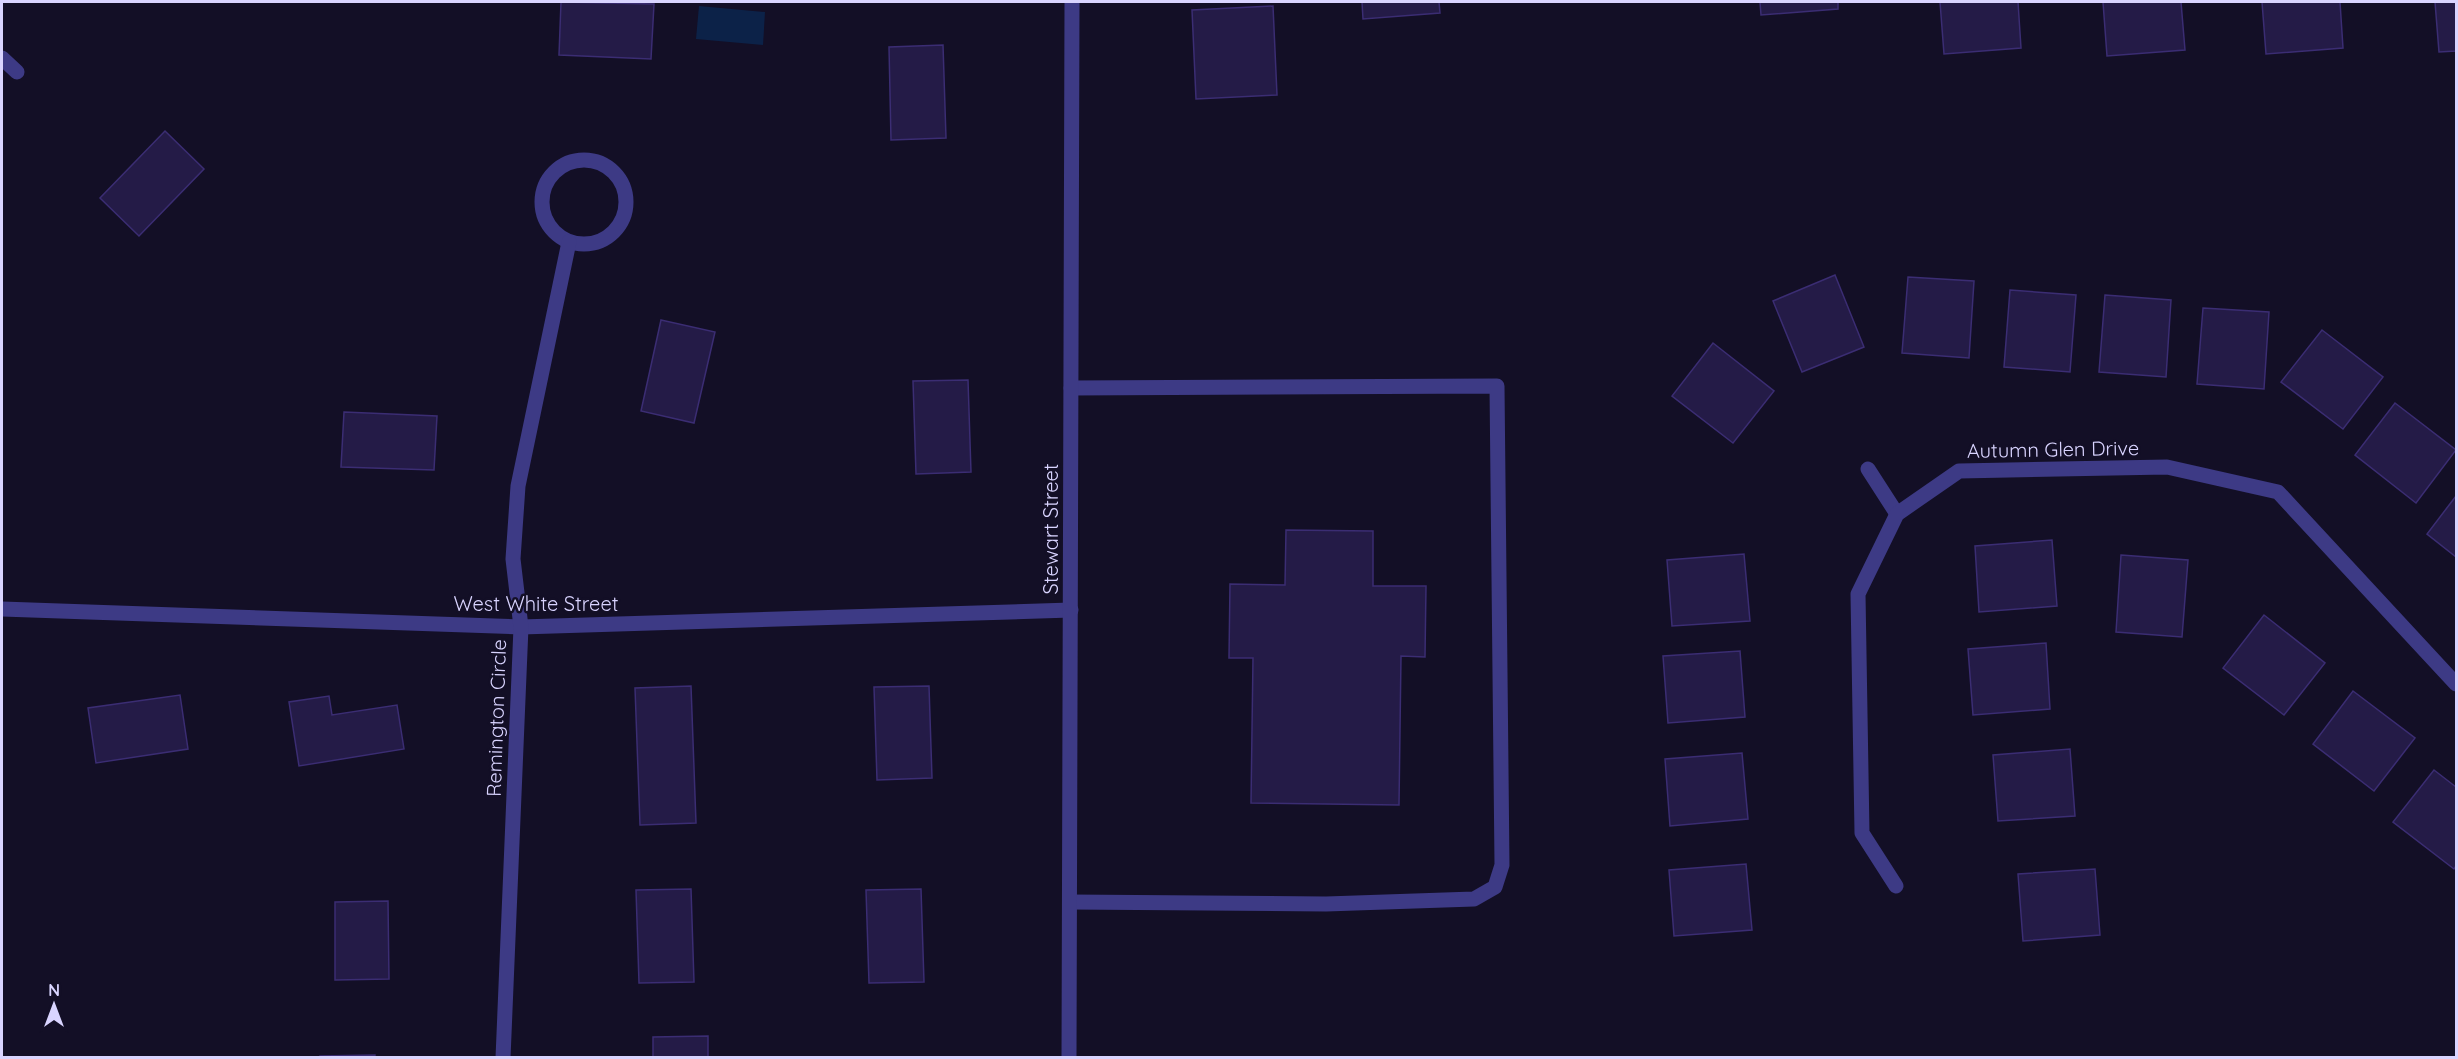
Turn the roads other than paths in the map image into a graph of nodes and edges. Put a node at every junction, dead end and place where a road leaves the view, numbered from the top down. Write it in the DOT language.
graph roads {
  1 [pos="1072,2"];
  2 [pos="2,58"];
  3 [pos="16,72"];
  4 [pos="569,242"];
  5 [pos="1071,388"];
  6 [pos="1868,469"];
  7 [pos="1897,514"];
  8 [pos="2,609"];
  9 [pos="1071,610"];
  10 [pos="521,627"];
  11 [pos="2457,684"];
  12 [pos="1896,886"];
  13 [pos="1070,902"];
  14 [pos="503,1058"];
  15 [pos="1069,1058"];
  1 -- 5 [label="street, Stewart Street"];
  2 -- 3 [label="street"];
  4 -- 4 [label="street"];
  4 -- 10 [label="street, Remington Circle"];
  5 -- 9 [label="street, Stewart Street"];
  5 -- 13 [label="street"];
  6 -- 7 [label="street"];
  7 -- 11 [label="street, Autumn Glen Drive"];
  7 -- 12 [label="street, Autumn Glen Drive"];
  8 -- 10 [label="street, West White Street"];
  9 -- 10 [label="street, West White Street"];
  9 -- 13 [label="street, Stewart Street"];
  10 -- 14 [label="street, Remington Circle"];
  13 -- 15 [label="street, Stewart Street"];
}
